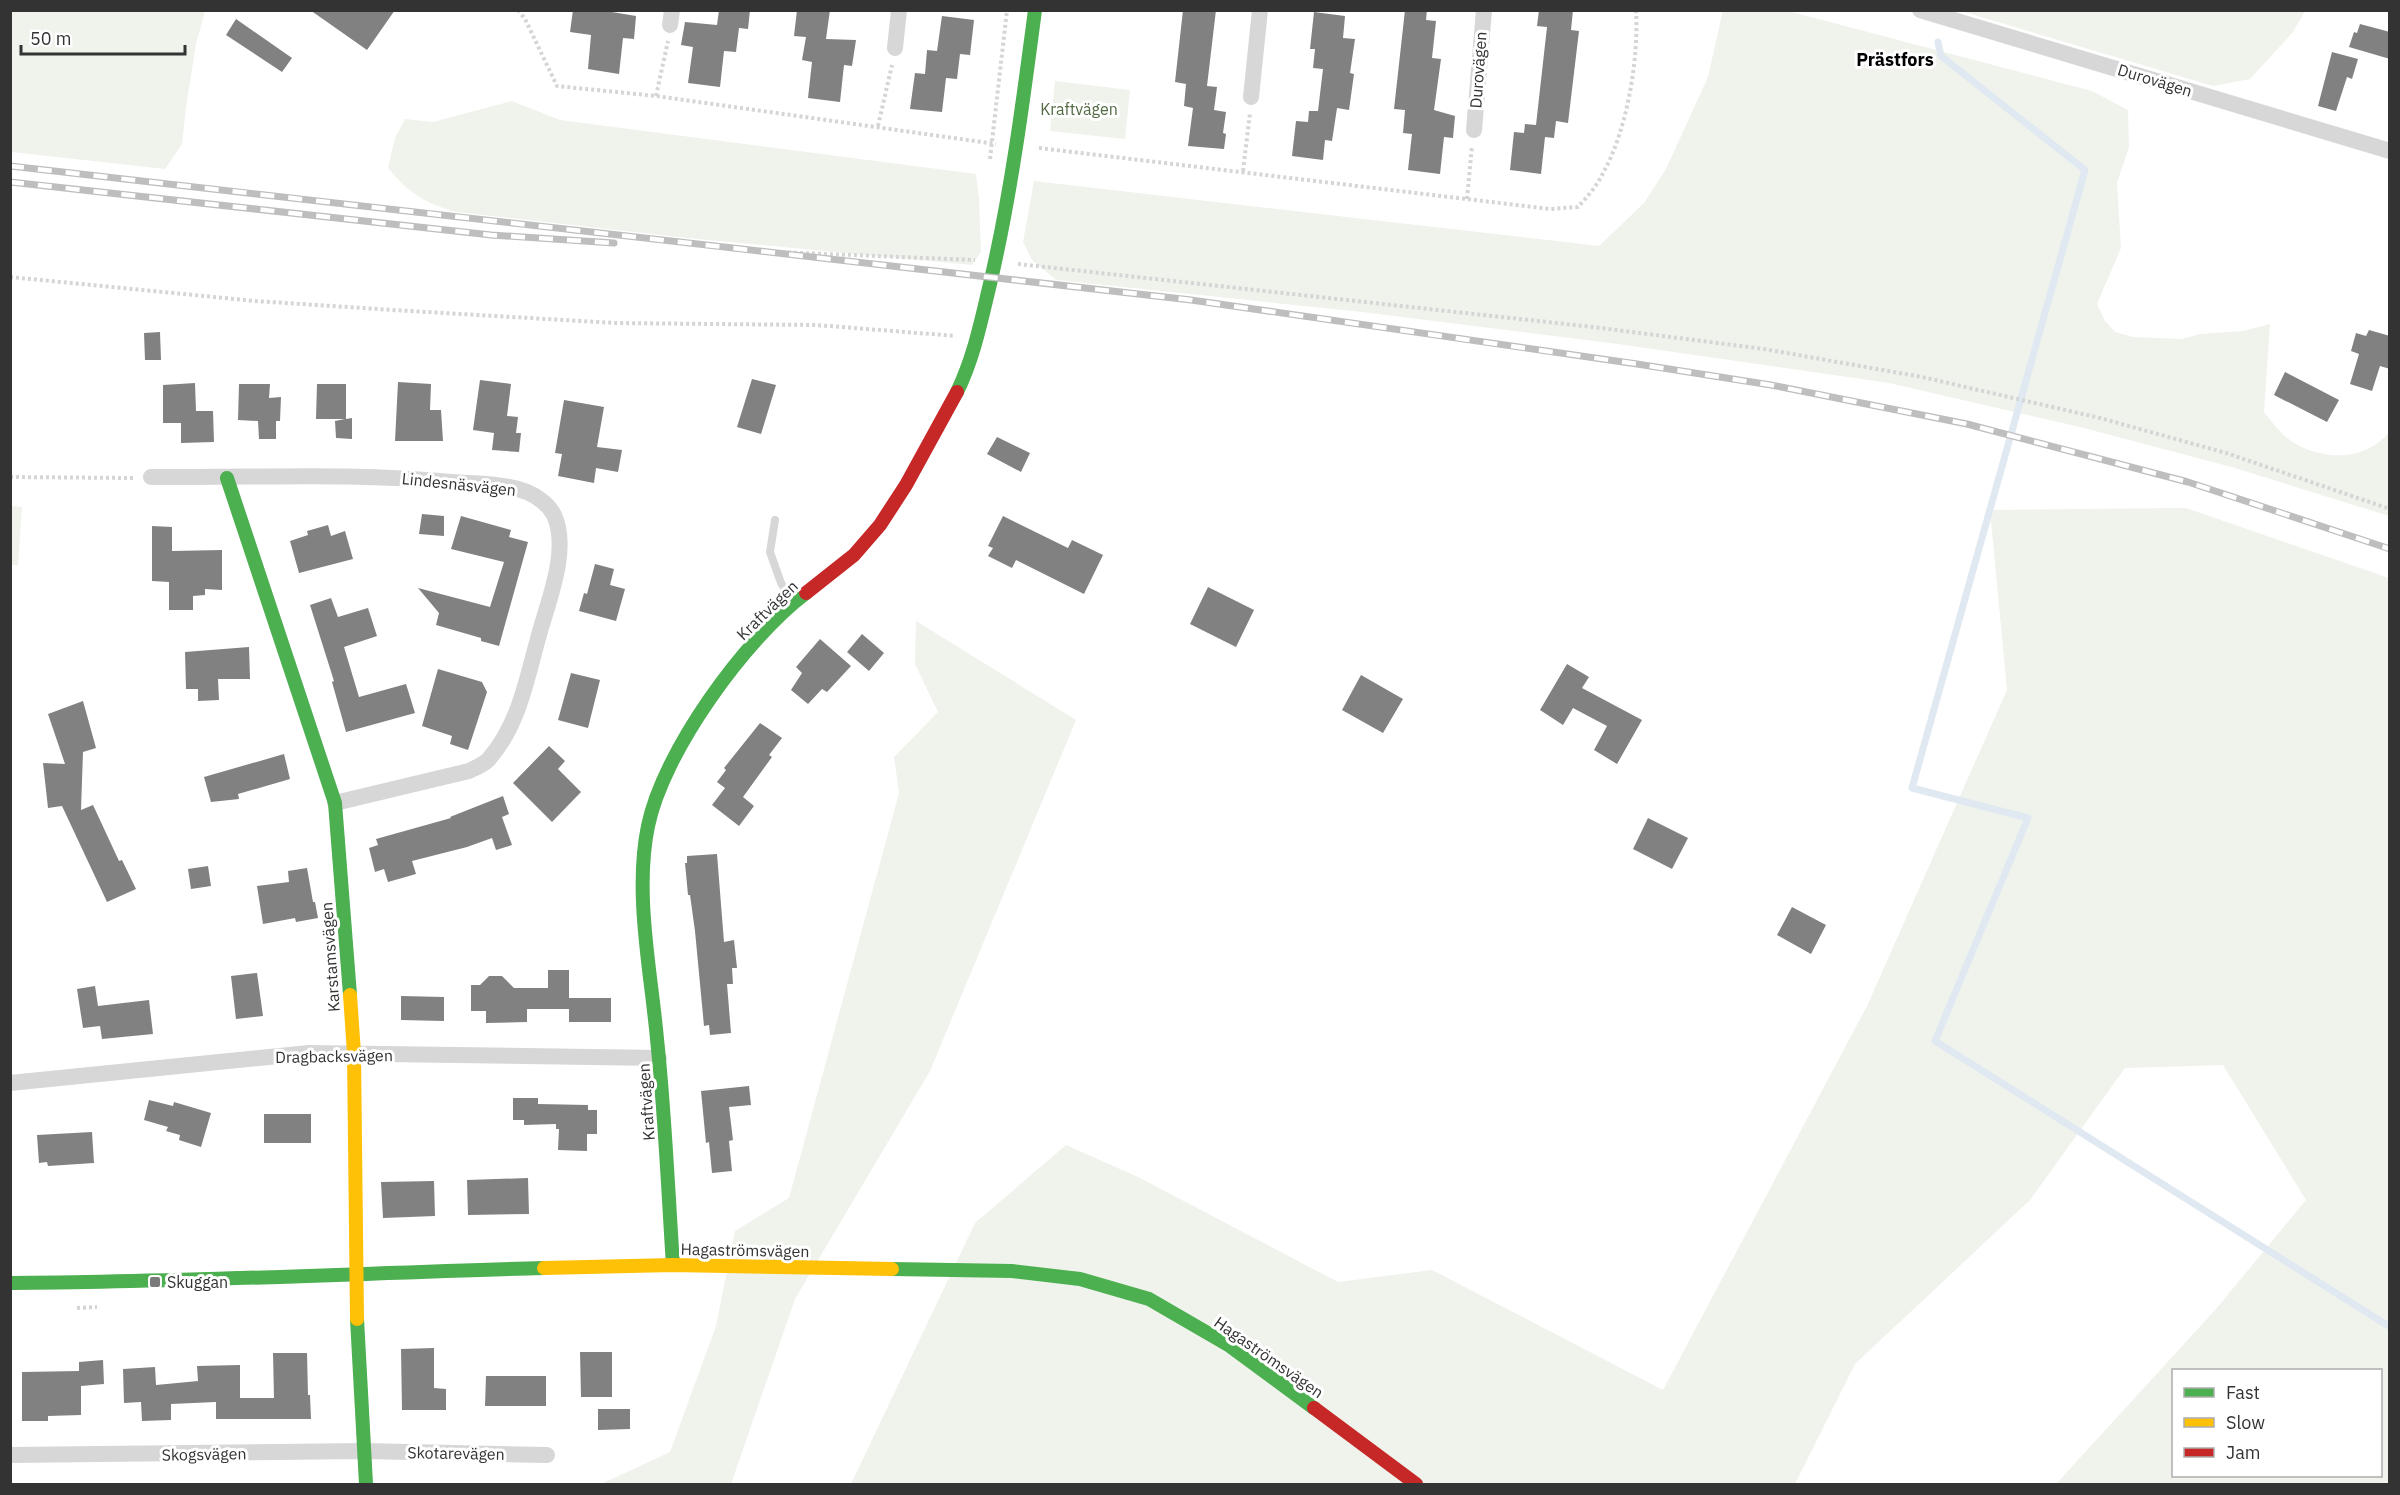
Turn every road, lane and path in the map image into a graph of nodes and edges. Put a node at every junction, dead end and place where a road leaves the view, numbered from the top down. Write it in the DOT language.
graph roads {
  1 [pos="518,10"];
  2 [pos="899,10"];
  3 [pos="1035,10"];
  4 [pos="1260,10"];
  5 [pos="1484,10"];
  6 [pos="1636,10"];
  7 [pos="1920,10"];
  8 [pos="671,18"];
  9 [pos="895,48"];
  10 [pos="656,96"];
  11 [pos="1251,97"];
  12 [pos="878,126"];
  13 [pos="1474,130"];
  14 [pos="1017,146"];
  15 [pos="2390,151"];
  16 [pos="1243,171"];
  17 [pos="1467,199"];
  18 [pos="752,250"];
  19 [pos="996,261"];
  20 [pos="10,278"];
  21 [pos="977,338"];
  22 [pos="10,477"];
  23 [pos="151,477"];
  24 [pos="227,478"];
  25 [pos="2390,509"];
  26 [pos="775,520"];
  27 [pos="793,603"];
  28 [pos="334,803"];
  29 [pos="354,1053"];
  30 [pos="659,1058"];
  31 [pos="10,1083"];
  32 [pos="673,1265"];
  33 [pos="357,1273"];
  34 [pos="10,1283"];
  35 [pos="364,1452"];
  36 [pos="10,1455"];
  37 [pos="547,1455"];
  38 [pos="366,1485"];
  39 [pos="1416,1485"];
  1 -- 10 [label="path"];
  2 -- 9 [label="street"];
  3 -- 14 [label="street, Kraftvägen"];
  4 -- 11 [label="street"];
  5 -- 13 [label="street, Durovägen"];
  6 -- 17 [label="path"];
  7 -- 15 [label="street, Durovägen"];
  8 -- 10 [label="path"];
  9 -- 12 [label="path"];
  10 -- 12 [label="path"];
  11 -- 16 [label="path"];
  12 -- 14 [label="path"];
  13 -- 17 [label="path"];
  14 -- 16 [label="path"];
  14 -- 19 [label="street, Kraftvägen"];
  16 -- 17 [label="path"];
  18 -- 19 [label="path"];
  19 -- 21 [label="street, Kraftvägen"];
  19 -- 25 [label="path"];
  20 -- 21 [label="path"];
  21 -- 27 [label="street, Kraftvägen"];
  22 -- 23 [label="path"];
  23 -- 24 [label="street, Lindesnäsvägen"];
  24 -- 28 [label="street, Karstamsvägen"];
  24 -- 28 [label="street, Lindesnäsvägen"];
  26 -- 27 [label="lane"];
  27 -- 30 [label="street, Kraftvägen"];
  28 -- 29 [label="street, Karstamsvägen"];
  29 -- 30 [label="street, Dragbacksvägen"];
  29 -- 31 [label="street, Dragbacksvägen"];
  29 -- 33 [label="street, Karstamsvägen"];
  30 -- 32 [label="street, Kraftvägen"];
  32 -- 33 [label="street, Hagaströmsvägen"];
  32 -- 39 [label="street, Hagaströmsvägen"];
  33 -- 34 [label="street, Hagaströmsvägen"];
  33 -- 35 [label="street, Karstamsvägen"];
  35 -- 36 [label="street, Skogsvägen"];
  35 -- 37 [label="street, Skotarevägen"];
  35 -- 38 [label="street"];
}
